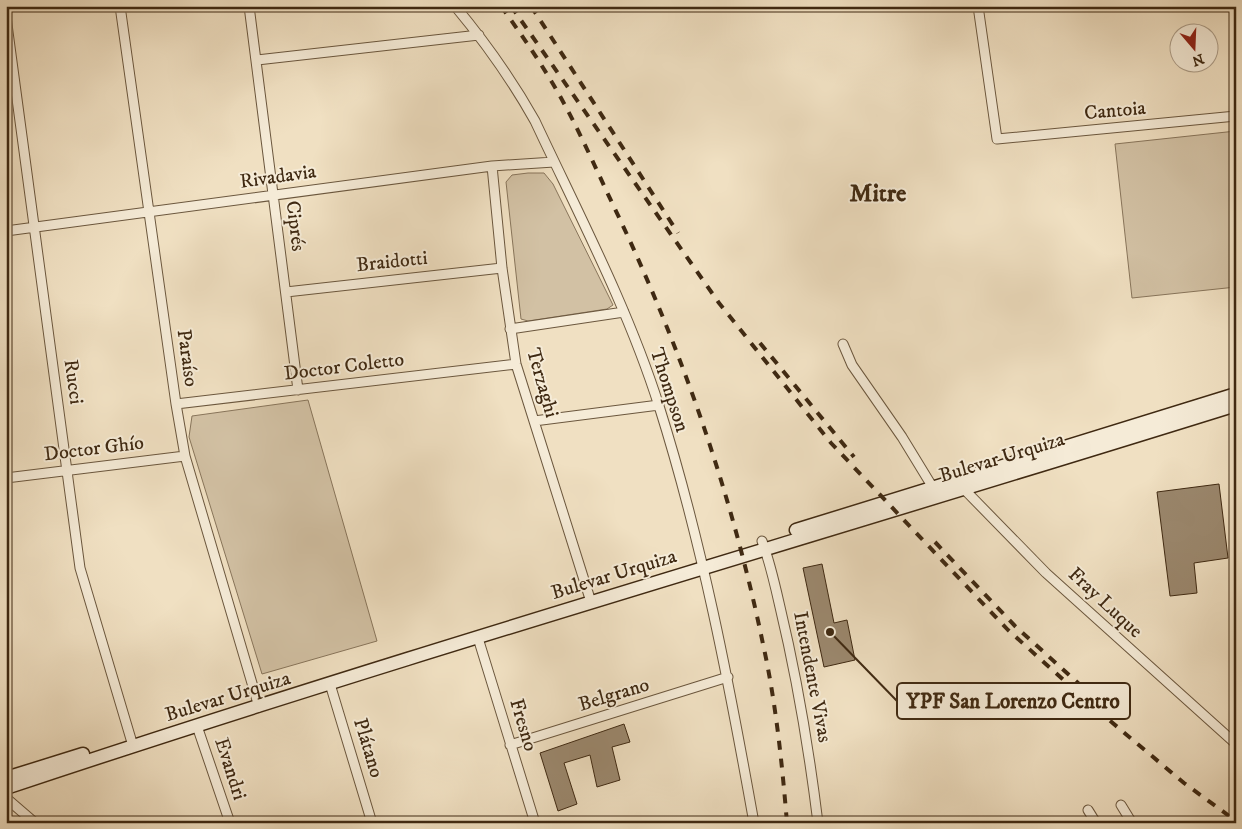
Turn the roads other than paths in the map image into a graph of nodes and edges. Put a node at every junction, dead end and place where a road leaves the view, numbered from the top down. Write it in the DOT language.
graph roads {
  1 [pos="120,6"];
  2 [pos="249,6"];
  3 [pos="455,6"];
  4 [pos="978,6"];
  5 [pos="6,17"];
  6 [pos="479,35"];
  7 [pos="257,60"];
  8 [pos="1236,116"];
  9 [pos="554,162"];
  10 [pos="492,166"];
  11 [pos="274,195"];
  12 [pos="149,212"];
  13 [pos="35,228"];
  14 [pos="6,231"];
  15 [pos="502,268"];
  16 [pos="286,292"];
  17 [pos="624,312"];
  18 [pos="510,329"];
  19 [pos="843,344"];
  20 [pos="516,364"];
  21 [pos="298,390"];
  22 [pos="1236,394"];
  23 [pos="176,404"];
  24 [pos="659,405"];
  25 [pos="1236,405"];
  26 [pos="534,421"];
  27 [pos="185,456"];
  28 [pos="67,470"];
  29 [pos="6,478"];
  30 [pos="961,486"];
  31 [pos="936,493"];
  32 [pos="764,544"];
  33 [pos="702,564"];
  34 [pos="590,599"];
  35 [pos="478,638"];
  36 [pos="728,677"];
  37 [pos="330,684"];
  38 [pos="258,703"];
  39 [pos="197,726"];
  40 [pos="132,742"];
  41 [pos="1236,744"];
  42 [pos="510,745"];
  43 [pos="6,778"];
  44 [pos="6,788"];
  45 [pos="6,798"];
  46 [pos="1121,805"];
  47 [pos="1088,810"];
  48 [pos="35,823"];
  49 [pos="230,823"];
  50 [pos="372,823"];
  51 [pos="536,823"];
  52 [pos="754,823"];
  53 [pos="818,823"];
  54 [pos="1096,823"];
  55 [pos="1132,823"];
  1 -- 12 [label="street, Paraíso"];
  2 -- 7 [label="street, Ciprés"];
  3 -- 6 [label="street, Thompson"];
  4 -- 8 [label="street, Cantoia"];
  5 -- 13 [label="street, Rucci"];
  6 -- 7 [label="street"];
  6 -- 9 [label="street, Thompson"];
  7 -- 11 [label="street, Ciprés"];
  9 -- 10 [label="street, Rivadavia"];
  9 -- 17 [label="street, Thompson"];
  10 -- 11 [label="street, Rivadavia"];
  10 -- 15 [label="street, Terzaghi"];
  11 -- 12 [label="street, Rivadavia"];
  11 -- 16 [label="street, Ciprés"];
  12 -- 13 [label="street, Rivadavia"];
  12 -- 23 [label="street, Paraíso"];
  13 -- 14 [label="street, Rivadavia"];
  13 -- 28 [label="street, Rucci"];
  15 -- 16 [label="street, Braidotti"];
  15 -- 18 [label="street, Terzaghi"];
  16 -- 21 [label="street, Ciprés"];
  17 -- 18 [label="street"];
  17 -- 24 [label="street, Thompson"];
  18 -- 20 [label="street, Terzaghi"];
  19 -- 31 [label="street"];
  20 -- 21 [label="street, Doctor Coletto"];
  20 -- 26 [label="street, Terzaghi"];
  21 -- 23 [label="street, Doctor Coletto"];
  22 -- 30 [label="main road, Bulevar Urquiza"];
  23 -- 27 [label="street, Paraíso"];
  24 -- 26 [label="street"];
  24 -- 33 [label="street, Thompson"];
  25 -- 30 [label="main road, Bulevar Urquiza"];
  26 -- 34 [label="street, Terzaghi"];
  27 -- 28 [label="street, Doctor Ghío"];
  27 -- 38 [label="street, Paraíso"];
  28 -- 29 [label="street, Doctor Ghío"];
  28 -- 40 [label="street, Rucci"];
  30 -- 31 [label="main road, Bulevar Urquiza"];
  30 -- 41 [label="street, Fray Luque"];
  31 -- 32 [label="main road, Bulevar Urquiza"];
  32 -- 33 [label="main road, Bulevar Urquiza"];
  32 -- 53 [label="street, Intendente Vivas"];
  33 -- 34 [label="main road, Bulevar Urquiza"];
  33 -- 36 [label="street, Thompson"];
  34 -- 35 [label="main road, Bulevar Urquiza"];
  34 -- 38 [label="main road, Bulevar Urquiza"];
  35 -- 37 [label="main road, Bulevar Urquiza"];
  35 -- 42 [label="street, Fresno"];
  36 -- 42 [label="street, Belgrano"];
  36 -- 52 [label="street, Thompson"];
  37 -- 38 [label="main road, Bulevar Urquiza"];
  37 -- 50 [label="street, Plátano"];
  38 -- 39 [label="main road, Bulevar Urquiza"];
  38 -- 40 [label="main road, Bulevar Urquiza"];
  39 -- 40 [label="main road, Bulevar Urquiza"];
  39 -- 49 [label="street, Evandri"];
  40 -- 43 [label="main road, Bulevar Urquiza"];
  40 -- 44 [label="main road, Bulevar Urquiza"];
  42 -- 51 [label="street, Fresno"];
  45 -- 48 [label="street"];
  46 -- 55 [label="street"];
  47 -- 54 [label="street"];
}
